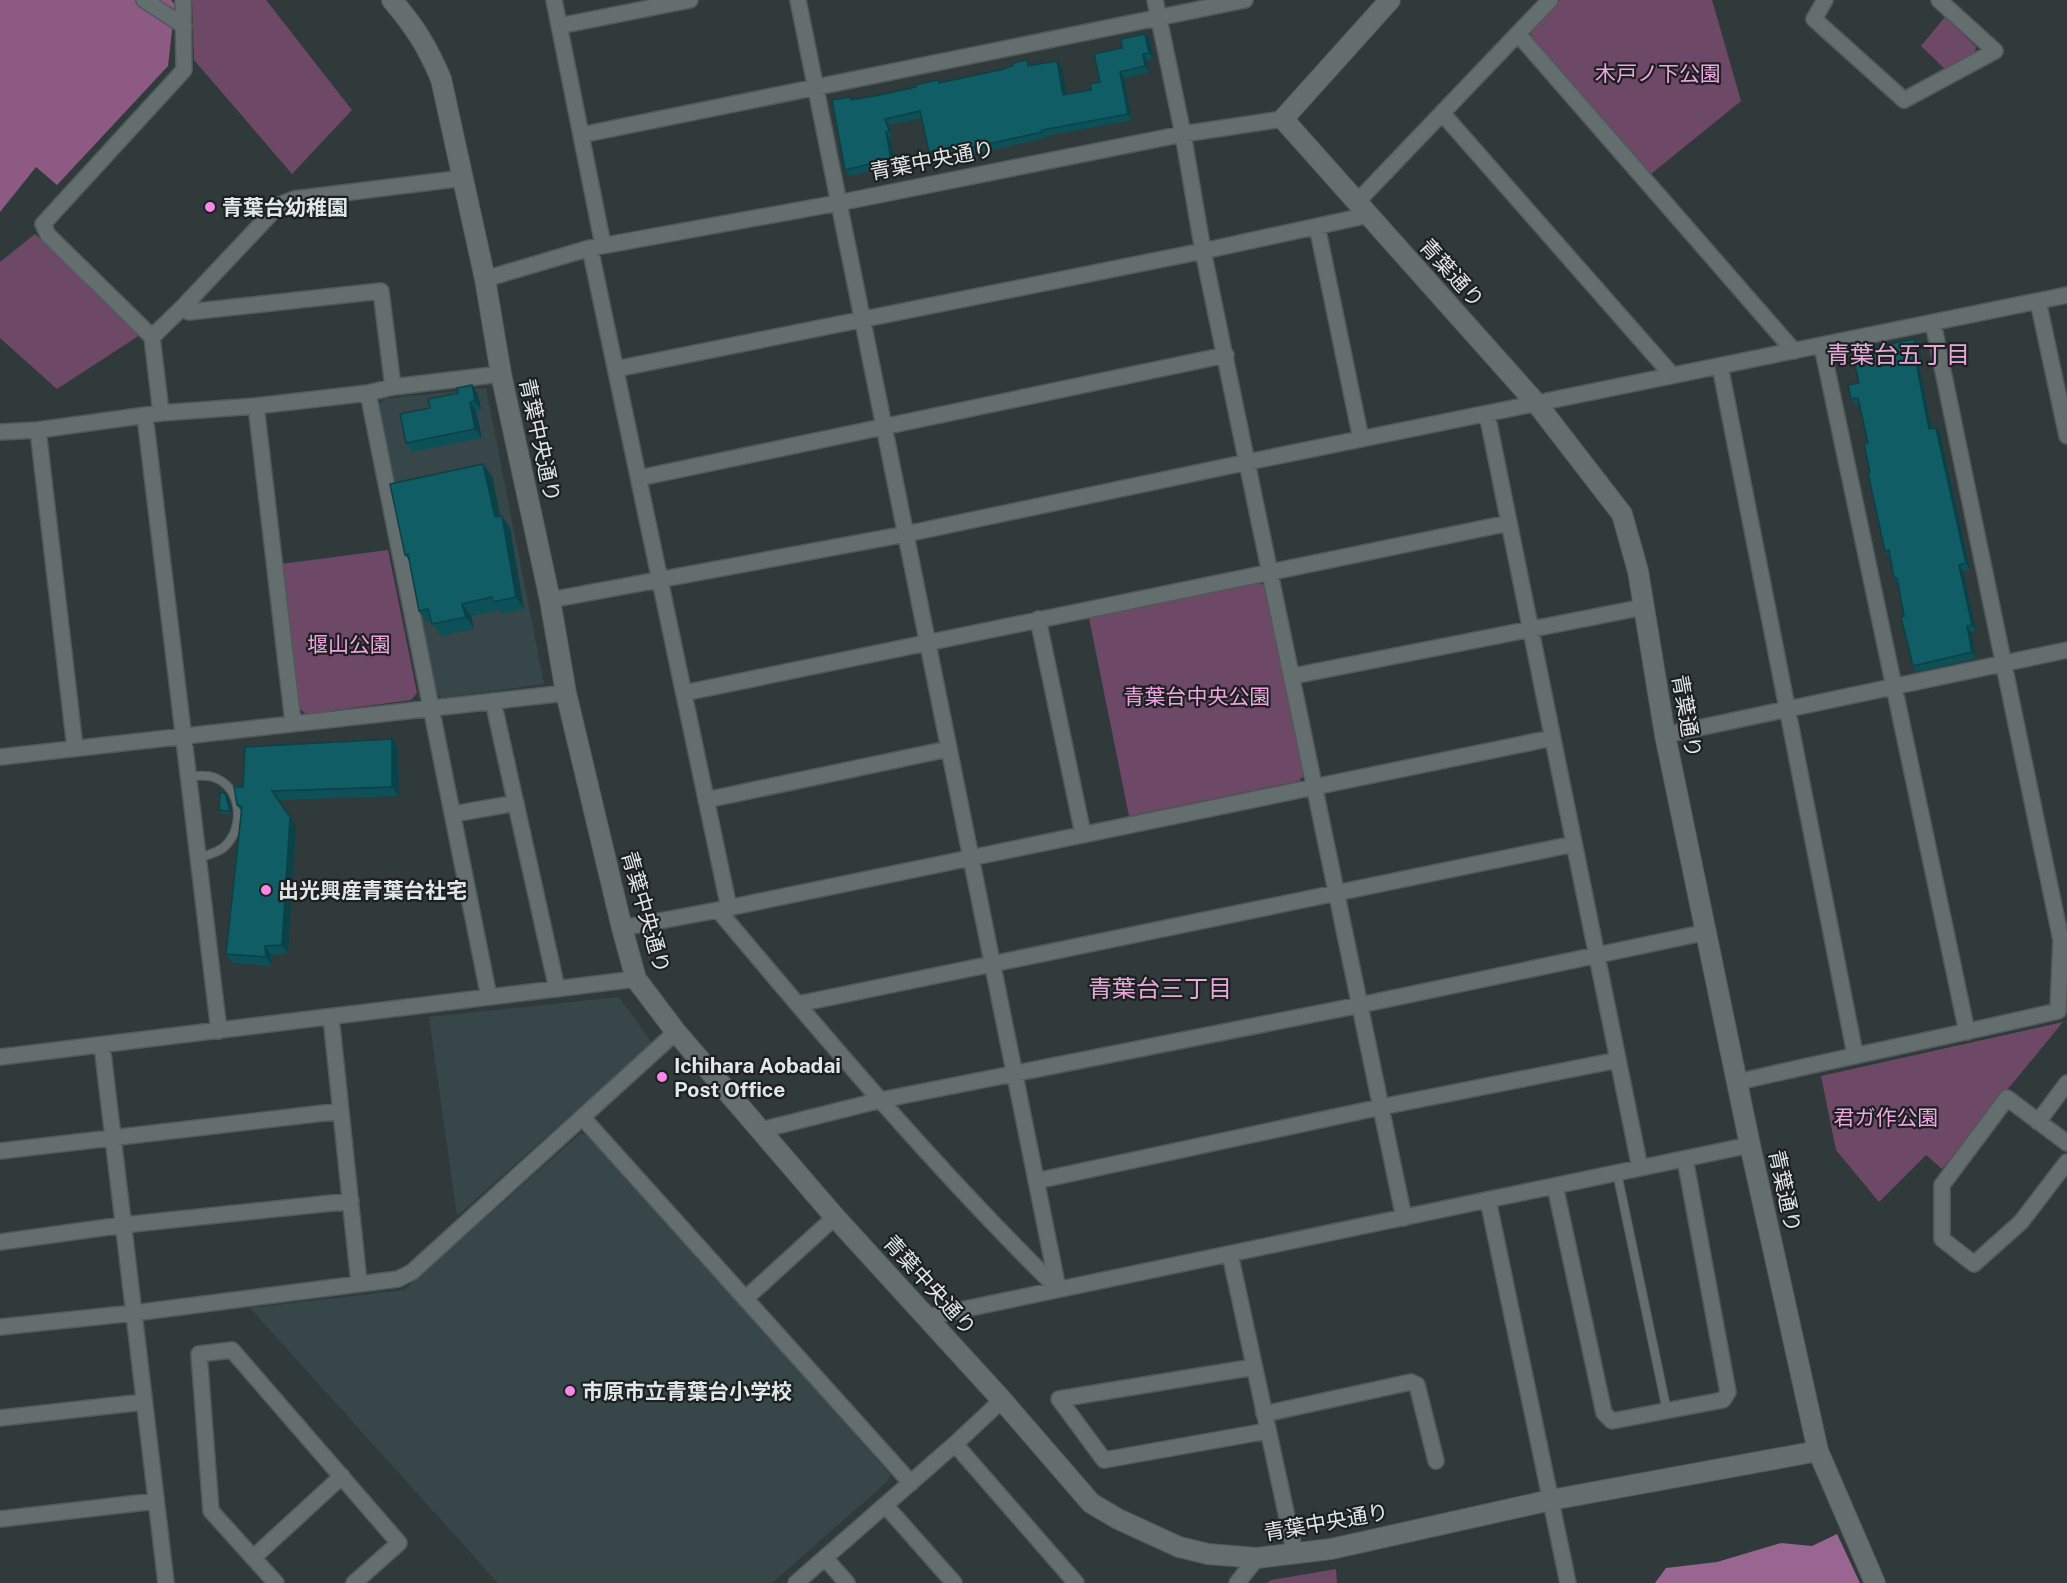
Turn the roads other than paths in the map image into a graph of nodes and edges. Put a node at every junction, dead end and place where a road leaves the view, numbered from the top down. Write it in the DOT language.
graph roads {
  1 [pos="144,0"];
  2 [pos="183,0"];
  3 [pos="392,0"];
  4 [pos="554,0"];
  5 [pos="690,0"];
  6 [pos="798,0"];
  7 [pos="1155,0"];
  8 [pos="1245,0"];
  9 [pos="1390,0"];
  10 [pos="1550,0"];
  11 [pos="1825,0"];
  12 [pos="1939,0"];
  13 [pos="1160,18"];
  14 [pos="184,26"];
  15 [pos="559,26"];
  16 [pos="1518,34"];
  17 [pos="816,88"];
  18 [pos="1442,113"];
  19 [pos="1283,119"];
  20 [pos="1183,134"];
  21 [pos="581,135"];
  22 [pos="464,178"];
  23 [pos="838,203"];
  24 [pos="1363,209"];
  25 [pos="1317,226"];
  26 [pos="597,246"];
  27 [pos="1203,251"];
  28 [pos="485,279"];
  29 [pos="2067,295"];
  30 [pos="2038,301"];
  31 [pos="183,308"];
  32 [pos="864,320"];
  33 [pos="1933,323"];
  34 [pos="152,338"];
  35 [pos="1822,346"];
  36 [pos="1794,351"];
  37 [pos="1226,355"];
  38 [pos="1720,366"];
  39 [pos="616,369"];
  40 [pos="501,374"];
  41 [pos="1672,375"];
  42 [pos="393,387"];
  43 [pos="368,393"];
  44 [pos="1537,404"];
  45 [pos="256,406"];
  46 [pos="161,413"];
  47 [pos="1487,414"];
  48 [pos="146,416"];
  49 [pos="885,426"];
  50 [pos="4,427"];
  51 [pos="38,430"];
  52 [pos="2067,436"];
  53 [pos="1361,440"];
  54 [pos="1248,462"];
  55 [pos="639,478"];
  56 [pos="1509,523"];
  57 [pos="906,534"];
  58 [pos="1271,573"];
  59 [pos="660,579"];
  60 [pos="550,600"];
  61 [pos="1644,607"];
  62 [pos="1038,619"];
  63 [pos="1530,629"];
  64 [pos="927,642"];
  65 [pos="2067,650"];
  66 [pos="2004,663"];
  67 [pos="1293,676"];
  68 [pos="1894,687"];
  69 [pos="566,693"];
  70 [pos="684,693"];
  71 [pos="493,701"];
  72 [pos="431,708"];
  73 [pos="1787,709"];
  74 [pos="293,723"];
  75 [pos="1665,735"];
  76 [pos="185,736"];
  77 [pos="1552,738"];
  78 [pos="75,748"];
  79 [pos="948,749"];
  80 [pos="0,757"];
  81 [pos="190,776"];
  82 [pos="1315,787"];
  83 [pos="706,800"];
  84 [pos="516,803"];
  85 [pos="453,814"];
  86 [pos="1083,834"];
  87 [pos="1574,844"];
  88 [pos="199,857"];
  89 [pos="969,857"];
  90 [pos="1337,893"];
  91 [pos="723,909"];
  92 [pos="622,928"];
  93 [pos="1707,932"];
  94 [pos="2064,939"];
  95 [pos="1597,955"];
  96 [pos="992,965"];
  97 [pos="636,979"];
  98 [pos="556,989"];
  99 [pos="489,997"];
  100 [pos="798,1004"];
  101 [pos="1360,1005"];
  102 [pos="2062,1014"];
  103 [pos="331,1017"];
  104 [pos="219,1030"];
  105 [pos="676,1032"];
  106 [pos="1967,1032"];
  107 [pos="102,1045"];
  108 [pos="0,1054"];
  109 [pos="1855,1054"];
  110 [pos="1618,1060"];
  111 [pos="1014,1074"];
  112 [pos="1738,1082"];
  113 [pos="2067,1083"];
  114 [pos="881,1100"];
  115 [pos="1382,1107"];
  116 [pos="341,1111"];
  117 [pos="583,1118"];
  118 [pos="2038,1122"];
  119 [pos="761,1130"];
  120 [pos="113,1137"];
  121 [pos="2067,1143"];
  122 [pos="1750,1145"];
  123 [pos="0,1151"];
  124 [pos="1685,1159"];
  125 [pos="2067,1162"];
  126 [pos="1640,1168"];
  127 [pos="1617,1173"];
  128 [pos="1036,1181"];
  129 [pos="1555,1186"];
  130 [pos="1488,1200"];
  131 [pos="351,1201"];
  132 [pos="835,1217"];
  133 [pos="1404,1218"];
  134 [pos="123,1225"];
  135 [pos="0,1242"];
  136 [pos="1230,1254"];
  137 [pos="359,1283"];
  138 [pos="1058,1289"];
  139 [pos="745,1299"];
  140 [pos="134,1313"];
  141 [pos="927,1317"];
  142 [pos="0,1327"];
  143 [pos="1254,1367"];
  144 [pos="1002,1400"];
  145 [pos="144,1402"];
  146 [pos="1666,1411"];
  147 [pos="1264,1414"];
  148 [pos="0,1418"];
  149 [pos="1267,1431"];
  150 [pos="955,1444"];
  151 [pos="1818,1452"];
  152 [pos="1436,1461"];
  153 [pos="342,1476"];
  154 [pos="910,1483"];
  155 [pos="1551,1500"];
  156 [pos="156,1501"];
  157 [pos="885,1505"];
  158 [pos="0,1519"];
  159 [pos="1295,1554"];
  160 [pos="253,1558"];
  161 [pos="825,1558"];
  162 [pos="1257,1558"];
  163 [pos="166,1583"];
  164 [pos="276,1583"];
  165 [pos="354,1583"];
  166 [pos="796,1583"];
  167 [pos="847,1583"];
  168 [pos="954,1583"];
  169 [pos="1076,1583"];
  170 [pos="1237,1583"];
  171 [pos="1568,1583"];
  172 [pos="1875,1583"];
  1 -- 14 [label="street"];
  2 -- 14 [label="street"];
  3 -- 22 [label="street"];
  4 -- 15 [label="street"];
  5 -- 15 [label="street"];
  6 -- 17 [label="street"];
  7 -- 13 [label="street"];
  8 -- 13 [label="street"];
  9 -- 19 [label="street"];
  10 -- 16 [label="street"];
  11 -- 12 [label="street"];
  13 -- 17 [label="street"];
  13 -- 20 [label="street"];
  14 -- 34 [label="street"];
  15 -- 21 [label="street"];
  16 -- 18 [label="street"];
  16 -- 36 [label="street"];
  17 -- 21 [label="street"];
  17 -- 23 [label="street"];
  18 -- 24 [label="street"];
  18 -- 41 [label="street"];
  19 -- 20 [label="street, 青葉中央通り"];
  19 -- 24 [label="street, 青葉通り"];
  20 -- 23 [label="street, 青葉中央通り"];
  20 -- 27 [label="street"];
  21 -- 26 [label="street"];
  22 -- 28 [label="street"];
  22 -- 31 [label="street"];
  23 -- 26 [label="street, 青葉中央通り"];
  23 -- 32 [label="street"];
  24 -- 25 [label="street"];
  24 -- 44 [label="street, 青葉通り"];
  25 -- 27 [label="street"];
  25 -- 53 [label="street"];
  26 -- 28 [label="street, 青葉中央通り"];
  26 -- 39 [label="street"];
  27 -- 32 [label="street"];
  27 -- 37 [label="street"];
  28 -- 40 [label="street, 青葉中央通り"];
  29 -- 30 [label="street"];
  30 -- 33 [label="street"];
  30 -- 52 [label="street"];
  31 -- 34 [label="street"];
  31 -- 42 [label="street"];
  32 -- 39 [label="street"];
  32 -- 49 [label="street"];
  33 -- 35 [label="street"];
  33 -- 66 [label="street"];
  34 -- 46 [label="street"];
  35 -- 36 [label="street"];
  35 -- 68 [label="street"];
  36 -- 38 [label="street"];
  37 -- 49 [label="street"];
  37 -- 54 [label="street"];
  38 -- 41 [label="street"];
  38 -- 73 [label="street"];
  39 -- 55 [label="street"];
  40 -- 42 [label="street"];
  40 -- 60 [label="street, 青葉中央通り"];
  41 -- 44 [label="street"];
  42 -- 43 [label="street"];
  43 -- 45 [label="street"];
  43 -- 72 [label="street"];
  44 -- 47 [label="street"];
  44 -- 61 [label="street, 青葉通り"];
  45 -- 46 [label="street"];
  45 -- 74 [label="street"];
  46 -- 48 [label="street"];
  47 -- 53 [label="street"];
  47 -- 56 [label="street"];
  48 -- 51 [label="street"];
  48 -- 76 [label="street"];
  49 -- 55 [label="street"];
  49 -- 57 [label="street"];
  50 -- 51 [label="street"];
  51 -- 78 [label="street"];
  53 -- 54 [label="street"];
  54 -- 57 [label="street"];
  54 -- 58 [label="street"];
  55 -- 59 [label="street"];
  56 -- 58 [label="street"];
  56 -- 63 [label="street"];
  57 -- 59 [label="street"];
  57 -- 64 [label="street"];
  58 -- 62 [label="street"];
  58 -- 67 [label="street"];
  59 -- 60 [label="street"];
  59 -- 70 [label="street"];
  60 -- 69 [label="street, 青葉中央通り"];
  61 -- 63 [label="street"];
  61 -- 75 [label="street, 青葉通り"];
  62 -- 64 [label="street"];
  62 -- 86 [label="street"];
  63 -- 67 [label="street"];
  63 -- 77 [label="street"];
  64 -- 70 [label="street"];
  64 -- 79 [label="street"];
  65 -- 66 [label="street"];
  66 -- 68 [label="street"];
  66 -- 94 [label="street"];
  67 -- 82 [label="street"];
  68 -- 73 [label="street"];
  68 -- 106 [label="street"];
  69 -- 71 [label="street"];
  69 -- 92 [label="street, 青葉中央通り"];
  70 -- 83 [label="street"];
  71 -- 72 [label="street"];
  71 -- 84 [label="street"];
  72 -- 74 [label="street"];
  72 -- 85 [label="street"];
  73 -- 75 [label="street"];
  73 -- 109 [label="street"];
  74 -- 76 [label="street"];
  75 -- 93 [label="street, 青葉通り"];
  76 -- 78 [label="street"];
  76 -- 81 [label="street"];
  77 -- 82 [label="street"];
  77 -- 87 [label="street"];
  78 -- 80 [label="street"];
  79 -- 83 [label="street"];
  79 -- 89 [label="street"];
  81 -- 88 [label="street"];
  81 -- 88 [label="lane"];
  82 -- 86 [label="street"];
  82 -- 90 [label="street"];
  83 -- 91 [label="street"];
  84 -- 85 [label="street"];
  84 -- 98 [label="street"];
  85 -- 99 [label="street"];
  86 -- 89 [label="street"];
  87 -- 90 [label="street"];
  87 -- 95 [label="street"];
  88 -- 104 [label="street"];
  89 -- 91 [label="street"];
  89 -- 96 [label="street"];
  90 -- 96 [label="street"];
  90 -- 101 [label="street"];
  91 -- 92 [label="street"];
  91 -- 100 [label="street"];
  92 -- 97 [label="street, 青葉中央通り"];
  93 -- 95 [label="street"];
  93 -- 112 [label="street, 青葉通り"];
  94 -- 102 [label="street"];
  95 -- 101 [label="street"];
  95 -- 110 [label="street"];
  96 -- 100 [label="street"];
  96 -- 111 [label="street"];
  97 -- 98 [label="street"];
  97 -- 105 [label="street, 青葉中央通り"];
  98 -- 99 [label="street"];
  99 -- 103 [label="street"];
  100 -- 114 [label="street"];
  101 -- 111 [label="street"];
  101 -- 115 [label="street"];
  102 -- 106 [label="street"];
  103 -- 104 [label="street"];
  103 -- 116 [label="street"];
  104 -- 107 [label="street"];
  105 -- 117 [label="street"];
  105 -- 119 [label="street, 青葉中央通り"];
  106 -- 109 [label="street"];
  107 -- 108 [label="street"];
  107 -- 120 [label="street"];
  109 -- 112 [label="street"];
  110 -- 115 [label="street"];
  110 -- 126 [label="street"];
  111 -- 114 [label="street"];
  111 -- 128 [label="street"];
  112 -- 122 [label="street, 青葉通り"];
  113 -- 118 [label="street"];
  114 -- 119 [label="street"];
  114 -- 138 [label="street"];
  115 -- 128 [label="street"];
  115 -- 133 [label="street"];
  116 -- 120 [label="street"];
  116 -- 131 [label="street"];
  117 -- 137 [label="street"];
  117 -- 139 [label="street"];
  118 -- 121 [label="street"];
  118 -- 125 [label="street"];
  119 -- 132 [label="street, 青葉中央通り"];
  120 -- 123 [label="street"];
  120 -- 134 [label="street"];
  122 -- 124 [label="street"];
  122 -- 151 [label="street, 青葉通り"];
  124 -- 126 [label="street"];
  124 -- 146 [label="street"];
  126 -- 127 [label="street"];
  127 -- 129 [label="street"];
  127 -- 146 [label="lane"];
  128 -- 138 [label="street"];
  129 -- 130 [label="street"];
  129 -- 146 [label="street"];
  130 -- 133 [label="street"];
  130 -- 155 [label="street"];
  131 -- 134 [label="street"];
  131 -- 137 [label="street"];
  132 -- 139 [label="street"];
  132 -- 141 [label="street, 青葉中央通り"];
  133 -- 136 [label="street"];
  134 -- 135 [label="street"];
  134 -- 140 [label="street"];
  136 -- 138 [label="street"];
  136 -- 143 [label="street"];
  137 -- 140 [label="street"];
  138 -- 141 [label="street"];
  139 -- 154 [label="street"];
  140 -- 142 [label="street"];
  140 -- 145 [label="street"];
  141 -- 144 [label="street, 青葉中央通り"];
  143 -- 147 [label="street"];
  143 -- 149 [label="street"];
  144 -- 150 [label="street"];
  144 -- 162 [label="street, 青葉中央通り"];
  145 -- 148 [label="street"];
  145 -- 156 [label="street"];
  147 -- 149 [label="street"];
  147 -- 152 [label="street"];
  149 -- 159 [label="street"];
  150 -- 154 [label="street"];
  150 -- 169 [label="street"];
  151 -- 155 [label="street, 青葉中央通り"];
  151 -- 172 [label="street, 青葉通り"];
  153 -- 160 [label="street"];
  153 -- 160 [label="street"];
  153 -- 165 [label="street"];
  154 -- 157 [label="street"];
  155 -- 159 [label="street, 青葉中央通り"];
  155 -- 171 [label="street"];
  156 -- 158 [label="street"];
  156 -- 163 [label="street"];
  157 -- 161 [label="street"];
  157 -- 168 [label="street"];
  159 -- 162 [label="street, 青葉中央通り"];
  160 -- 164 [label="street"];
  161 -- 166 [label="street"];
  161 -- 167 [label="street"];
  162 -- 170 [label="street"];
}
